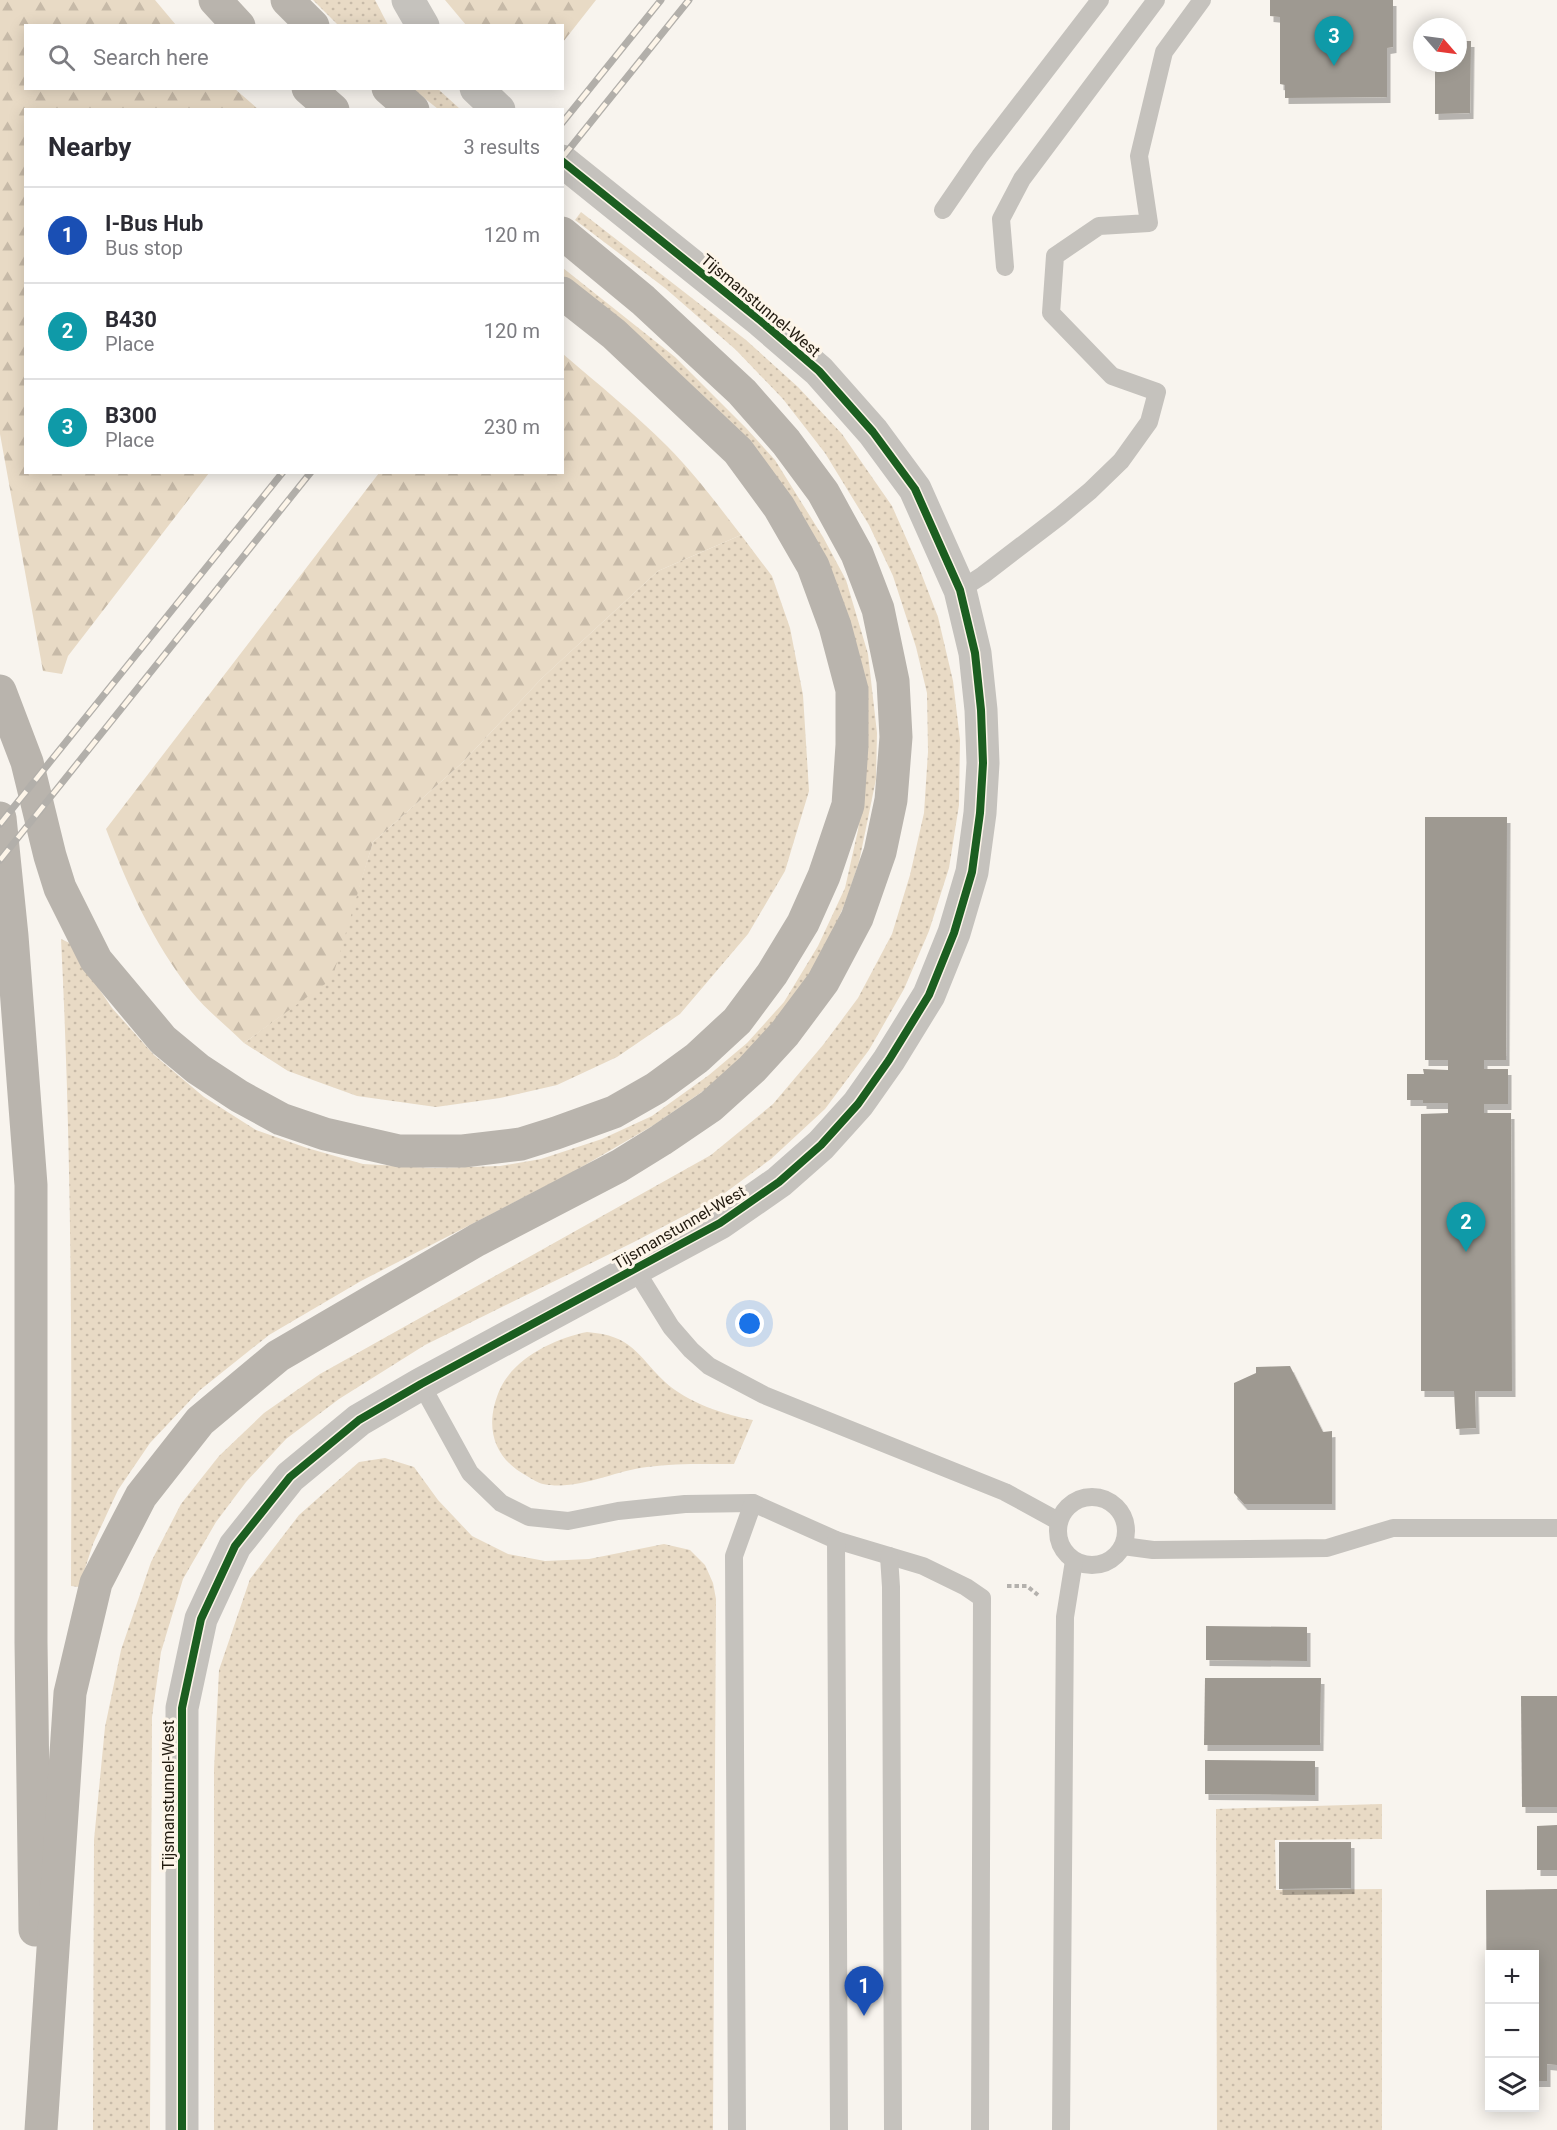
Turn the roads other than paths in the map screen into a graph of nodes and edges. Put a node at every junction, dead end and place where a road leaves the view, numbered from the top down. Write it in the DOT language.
graph roads {
  1 [pos="215,0"];
  2 [pos="287,0"];
  3 [pos="408,0"];
  4 [pos="1100,0"];
  5 [pos="1156,0"];
  6 [pos="1202,0"];
  7 [pos="237,24"];
  8 [pos="311,24"];
  9 [pos="422,24"];
  10 [pos="310,90"];
  11 [pos="390,90"];
  12 [pos="478,90"];
  13 [pos="331,108"];
  14 [pos="411,108"];
  15 [pos="497,108"];
  16 [pos="564,163"];
  17 [pos="943,210"];
  18 [pos="564,235"];
  19 [pos="1005,267"];
  20 [pos="564,295"];
  21 [pos="960,590"];
  22 [pos="0,692"];
  23 [pos="0,818"];
  24 [pos="635,1269"];
  25 [pos="421,1384"];
  26 [pos="753,1503"];
  27 [pos="1058,1521"];
  28 [pos="1557,1528"];
  29 [pos="836,1540"];
  30 [pos="1123,1546"];
  31 [pos="889,1556"];
  32 [pos="1074,1561"];
  33 [pos="39,2130"];
  34 [pos="182,2130"];
  35 [pos="737,2130"];
  36 [pos="839,2130"];
  37 [pos="893,2130"];
  38 [pos="980,2130"];
  39 [pos="1061,2130"];
  1 -- 7 [label="highway"];
  2 -- 8 [label="highway"];
  3 -- 9 [label="street"];
  4 -- 17 [label="lane"];
  5 -- 19 [label="lane"];
  6 -- 21 [label="lane"];
  10 -- 13 [label="highway"];
  11 -- 14 [label="highway"];
  12 -- 15 [label="street"];
  16 -- 21 [label="street, Tijsmanstunnel-West"];
  18 -- 33 [label="highway"];
  20 -- 22 [label="highway"];
  21 -- 24 [label="street, Tijsmanstunnel-West"];
  23 -- 33 [label="highway"];
  24 -- 25 [label="street, Tijsmanstunnel-West"];
  24 -- 27 [label="lane"];
  25 -- 26 [label="lane"];
  25 -- 34 [label="street, Tijsmanstunnel-West"];
  26 -- 29 [label="lane"];
  26 -- 35 [label="lane"];
  27 -- 30 [label="lane"];
  27 -- 32 [label="lane"];
  28 -- 30 [label="lane"];
  29 -- 31 [label="lane"];
  29 -- 36 [label="lane"];
  30 -- 32 [label="lane"];
  31 -- 37 [label="lane"];
  31 -- 38 [label="lane"];
  32 -- 39 [label="lane"];
}
